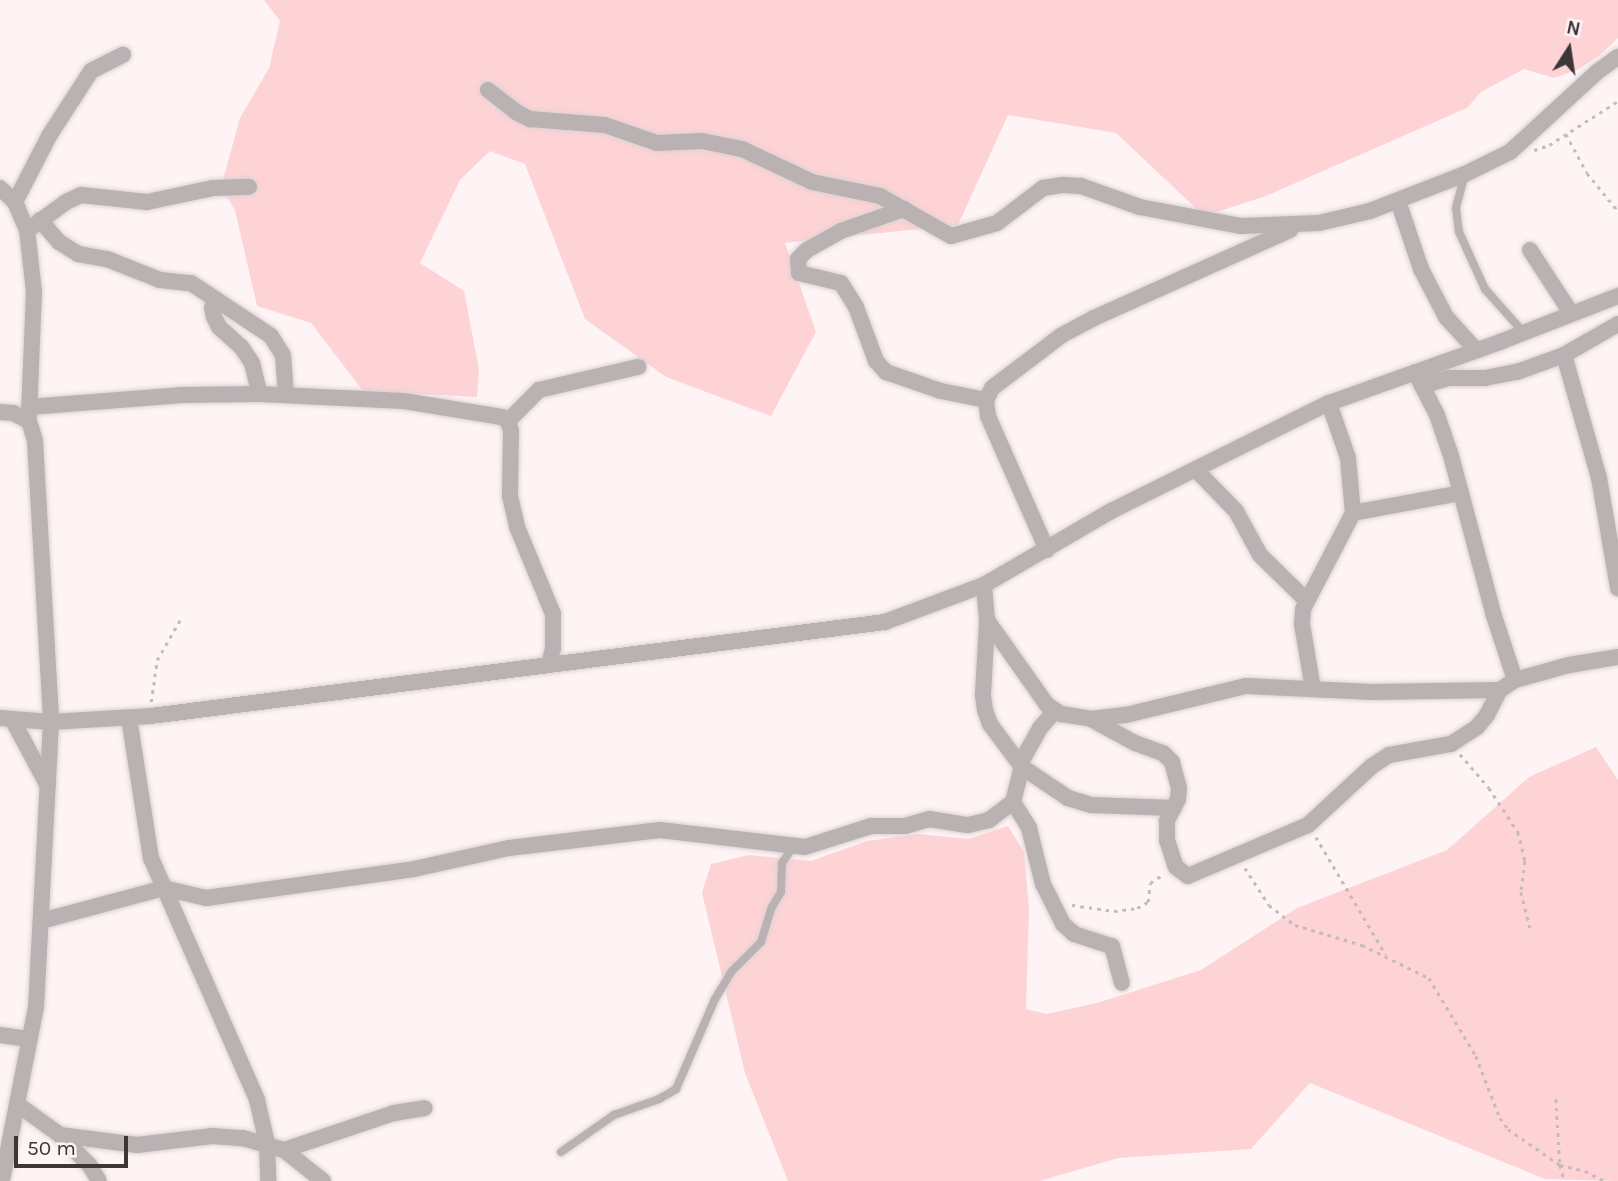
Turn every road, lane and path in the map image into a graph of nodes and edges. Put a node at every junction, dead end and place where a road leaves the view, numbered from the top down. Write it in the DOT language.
graph roads {
  1 [pos="123,55"];
  2 [pos="1618,57"];
  3 [pos="488,90"];
  4 [pos="1618,101"];
  5 [pos="1566,134"];
  6 [pos="1510,152"];
  7 [pos="1465,174"];
  8 [pos="248,187"];
  9 [pos="0,188"];
  10 [pos="1398,201"];
  11 [pos="16,202"];
  12 [pos="904,209"];
  13 [pos="1618,211"];
  14 [pos="34,225"];
  15 [pos="1302,225"];
  16 [pos="1530,250"];
  17 [pos="1618,296"];
  18 [pos="218,300"];
  19 [pos="1571,313"];
  20 [pos="1618,324"];
  21 [pos="1523,332"];
  22 [pos="1476,350"];
  23 [pos="1564,355"];
  24 [pos="638,367"];
  25 [pos="1418,379"];
  26 [pos="260,394"];
  27 [pos="286,395"];
  28 [pos="986,400"];
  29 [pos="1329,403"];
  30 [pos="0,412"];
  31 [pos="29,414"];
  32 [pos="508,421"];
  33 [pos="1197,471"];
  34 [pos="1461,493"];
  35 [pos="1353,513"];
  36 [pos="1047,550"];
  37 [pos="984,585"];
  38 [pos="1618,588"];
  39 [pos="1306,600"];
  40 [pos="180,620"];
  41 [pos="987,620"];
  42 [pos="1618,657"];
  43 [pos="549,664"];
  44 [pos="1515,680"];
  45 [pos="1313,689"];
  46 [pos="1500,690"];
  47 [pos="1055,711"];
  48 [pos="151,716"];
  49 [pos="129,718"];
  50 [pos="6,719"];
  51 [pos="1091,719"];
  52 [pos="51,722"];
  53 [pos="1451,744"];
  54 [pos="1021,765"];
  55 [pos="48,786"];
  56 [pos="1013,802"];
  57 [pos="1174,807"];
  58 [pos="1308,825"];
  59 [pos="793,847"];
  60 [pos="1238,855"];
  61 [pos="1176,867"];
  62 [pos="164,888"];
  63 [pos="1049,898"];
  64 [pos="41,921"];
  65 [pos="1530,928"];
  66 [pos="1386,955"];
  67 [pos="1122,983"];
  68 [pos="0,1035"];
  69 [pos="30,1039"];
  70 [pos="1556,1100"];
  71 [pos="17,1104"];
  72 [pos="425,1108"];
  73 [pos="60,1135"];
  74 [pos="267,1143"];
  75 [pos="4,1148"];
  76 [pos="284,1150"];
  77 [pos="561,1152"];
  78 [pos="1560,1165"];
  79 [pos="2,1181"];
  80 [pos="99,1181"];
  81 [pos="268,1181"];
  82 [pos="323,1181"];
  83 [pos="1565,1181"];
  84 [pos="1605,1181"];
  1 -- 11 [label="street"];
  2 -- 6 [label="street"];
  3 -- 12 [label="street"];
  4 -- 5 [label="path"];
  5 -- 6 [label="path"];
  5 -- 13 [label="path"];
  6 -- 7 [label="street"];
  7 -- 10 [label="street"];
  7 -- 21 [label="lane"];
  8 -- 14 [label="street"];
  9 -- 11 [label="street"];
  10 -- 15 [label="street"];
  10 -- 22 [label="street"];
  11 -- 14 [label="street"];
  12 -- 15 [label="street"];
  12 -- 28 [label="street"];
  14 -- 18 [label="street"];
  14 -- 31 [label="street"];
  15 -- 28 [label="street"];
  16 -- 19 [label="street"];
  17 -- 19 [label="street"];
  18 -- 26 [label="street"];
  18 -- 27 [label="street"];
  19 -- 21 [label="street"];
  20 -- 23 [label="street"];
  21 -- 22 [label="street"];
  22 -- 25 [label="street"];
  23 -- 25 [label="street"];
  23 -- 38 [label="street"];
  24 -- 32 [label="street"];
  25 -- 29 [label="street"];
  25 -- 34 [label="street"];
  26 -- 27 [label="street"];
  26 -- 31 [label="street"];
  27 -- 32 [label="street"];
  28 -- 36 [label="street"];
  29 -- 33 [label="street"];
  29 -- 35 [label="street"];
  30 -- 31 [label="street"];
  31 -- 52 [label="street"];
  32 -- 43 [label="street"];
  33 -- 36 [label="street"];
  33 -- 39 [label="street"];
  34 -- 35 [label="street"];
  34 -- 44 [label="street"];
  35 -- 39 [label="street"];
  36 -- 37 [label="street"];
  37 -- 41 [label="street"];
  37 -- 43 [label="street"];
  39 -- 45 [label="street"];
  40 -- 48 [label="path"];
  41 -- 47 [label="street"];
  41 -- 54 [label="street"];
  42 -- 44 [label="street"];
  43 -- 48 [label="street"];
  44 -- 46 [label="street"];
  45 -- 46 [label="street"];
  45 -- 51 [label="street"];
  46 -- 53 [label="street"];
  47 -- 51 [label="street"];
  47 -- 54 [label="street"];
  48 -- 49 [label="street"];
  49 -- 52 [label="street"];
  49 -- 62 [label="street"];
  50 -- 52 [label="street"];
  50 -- 55 [label="street"];
  51 -- 57 [label="street"];
  52 -- 55 [label="street"];
  53 -- 58 [label="street"];
  53 -- 65 [label="path"];
  54 -- 56 [label="street"];
  54 -- 57 [label="street"];
  55 -- 64 [label="street"];
  56 -- 59 [label="street"];
  56 -- 63 [label="street"];
  57 -- 61 [label="street"];
  58 -- 60 [label="street"];
  58 -- 66 [label="path"];
  59 -- 62 [label="street"];
  59 -- 77 [label="lane"];
  60 -- 61 [label="street"];
  60 -- 66 [label="path"];
  61 -- 63 [label="path"];
  62 -- 64 [label="street"];
  62 -- 74 [label="street"];
  63 -- 67 [label="street"];
  64 -- 69 [label="street"];
  66 -- 78 [label="path"];
  68 -- 69 [label="street"];
  69 -- 71 [label="street"];
  70 -- 78 [label="path"];
  71 -- 73 [label="street"];
  71 -- 75 [label="street"];
  72 -- 76 [label="street"];
  73 -- 74 [label="street"];
  73 -- 80 [label="street"];
  74 -- 76 [label="street"];
  74 -- 81 [label="street"];
  75 -- 79 [label="street"];
  76 -- 82 [label="street"];
  78 -- 83 [label="path"];
  78 -- 84 [label="path"];
}
